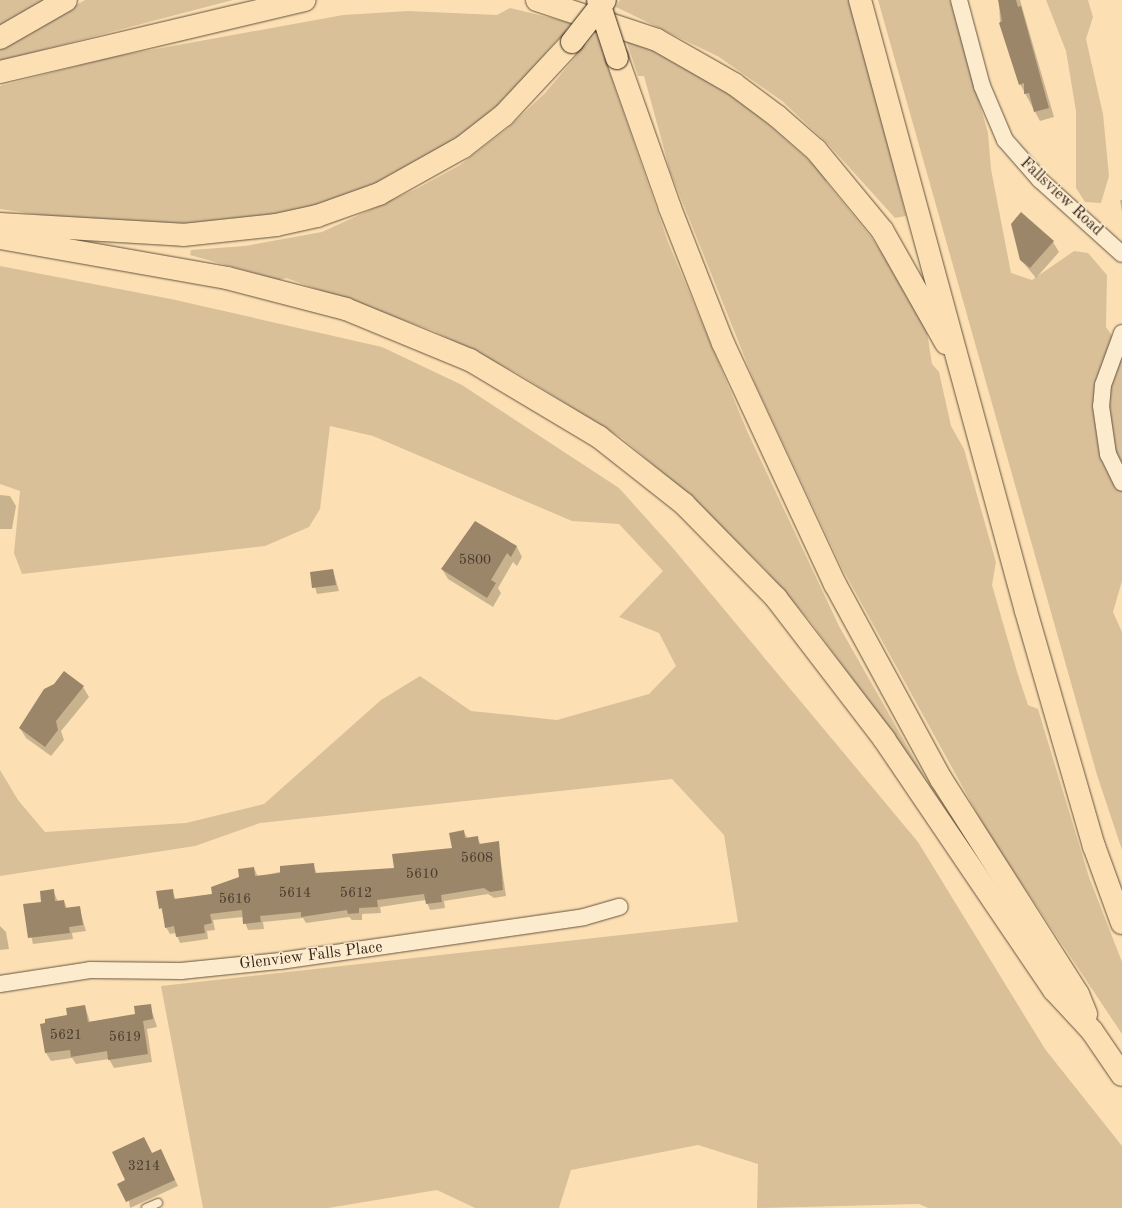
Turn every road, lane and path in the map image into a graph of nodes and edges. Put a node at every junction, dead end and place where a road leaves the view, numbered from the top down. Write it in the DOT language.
graph roads {
  1 [pos="66,0"];
  2 [pos="305,0"];
  3 [pos="537,0"];
  4 [pos="598,0"];
  5 [pos="605,0"];
  6 [pos="860,0"];
  7 [pos="959,0"];
  8 [pos="0,38"];
  9 [pos="0,72"];
  10 [pos="0,224"];
  11 [pos="0,238"];
  12 [pos="1122,254"];
  13 [pos="1122,333"];
  14 [pos="956,364"];
  15 [pos="1122,483"];
  16 [pos="620,907"];
  17 [pos="1122,923"];
  18 [pos="0,984"];
  19 [pos="1092,1030"];
  20 [pos="1122,1075"];
  21 [pos="158,1203"];
  22 [pos="146,1208"];
  1 -- 8 [label="highway"];
  2 -- 9 [label="highway"];
  3 -- 14 [label="highway"];
  4 -- 19 [label="highway, bridge"];
  5 -- 10 [label="highway, bridge"];
  6 -- 14 [label="highway"];
  7 -- 12 [label="street, Fallsview Road"];
  11 -- 19 [label="highway"];
  13 -- 15 [label="street"];
  14 -- 17 [label="highway"];
  16 -- 18 [label="street, Glenview Falls Place"];
  19 -- 20 [label="highway"];
  21 -- 22 [label="lane"];
}
